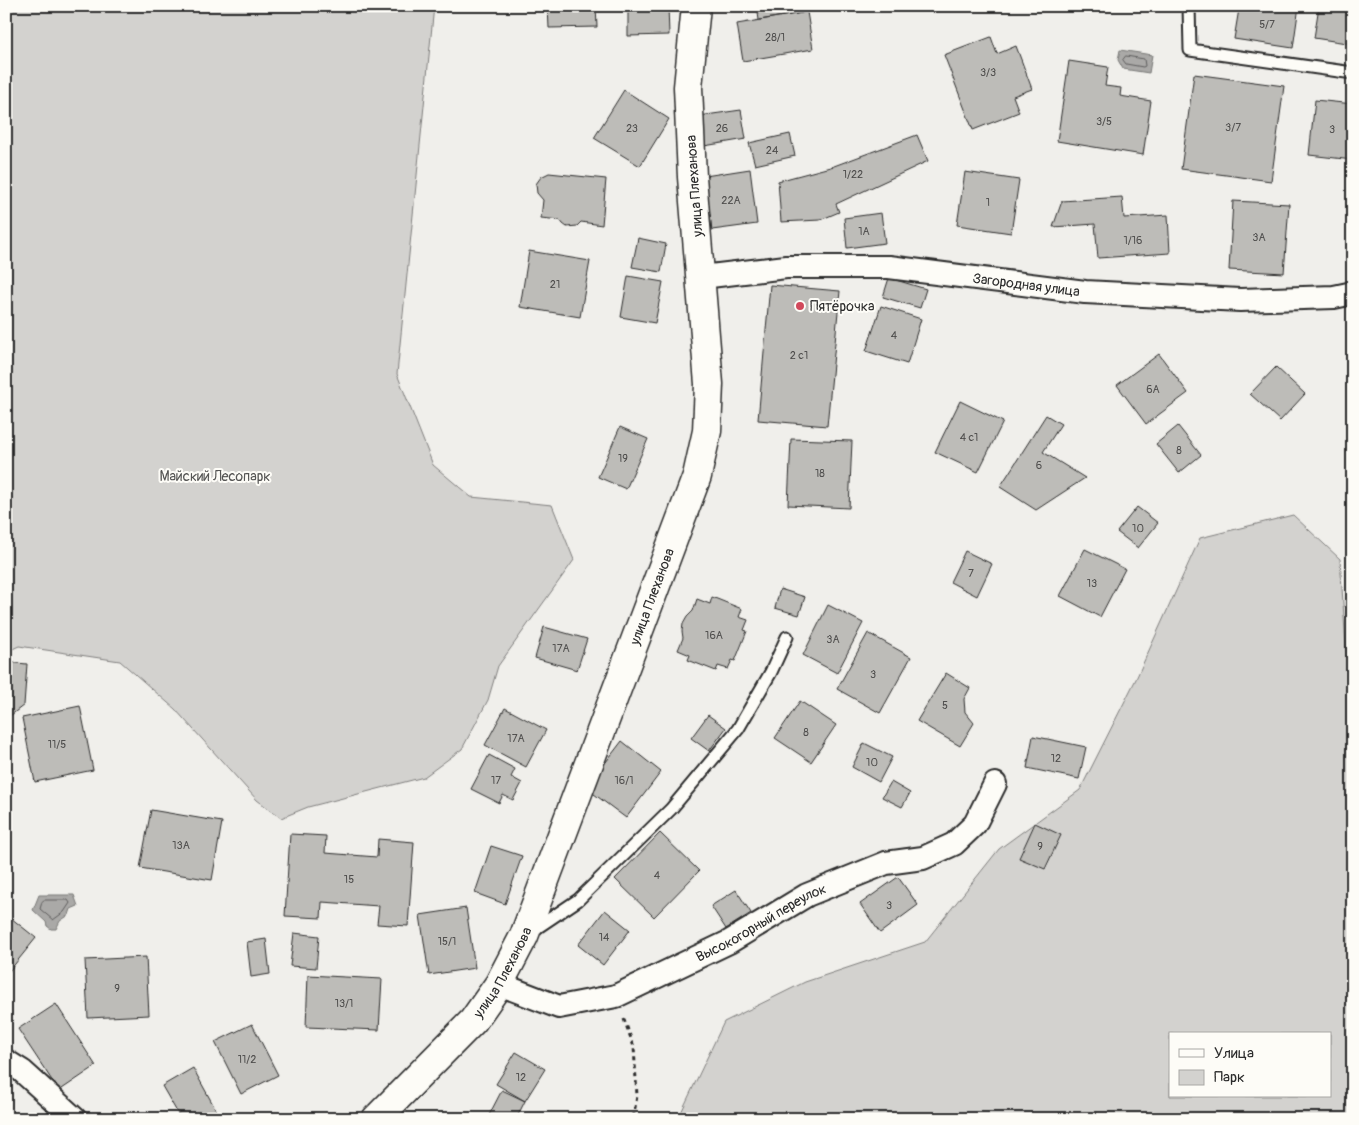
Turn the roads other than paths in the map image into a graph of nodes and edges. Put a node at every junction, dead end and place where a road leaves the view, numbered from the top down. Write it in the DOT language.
graph roads {
  1 [pos="696,6"];
  2 [pos="1189,6"];
  3 [pos="1353,73"];
  4 [pos="702,277"];
  5 [pos="1353,293"];
  6 [pos="787,637"];
  7 [pos="996,784"];
  8 [pos="524,936"];
  9 [pos="499,984"];
  10 [pos="6,1061"];
  11 [pos="75,1119"];
  12 [pos="376,1119"];
  1 -- 4 [label="street, улица Плеханова"];
  2 -- 3 [label="lane"];
  4 -- 5 [label="street, Загородная улица"];
  4 -- 8 [label="street, улица Плеханова"];
  6 -- 8 [label="lane"];
  7 -- 9 [label="street, Высокогорный переулок"];
  8 -- 9 [label="street, улица Плеханова"];
  9 -- 12 [label="street, улица Плеханова"];
  10 -- 11 [label="street"];
}
